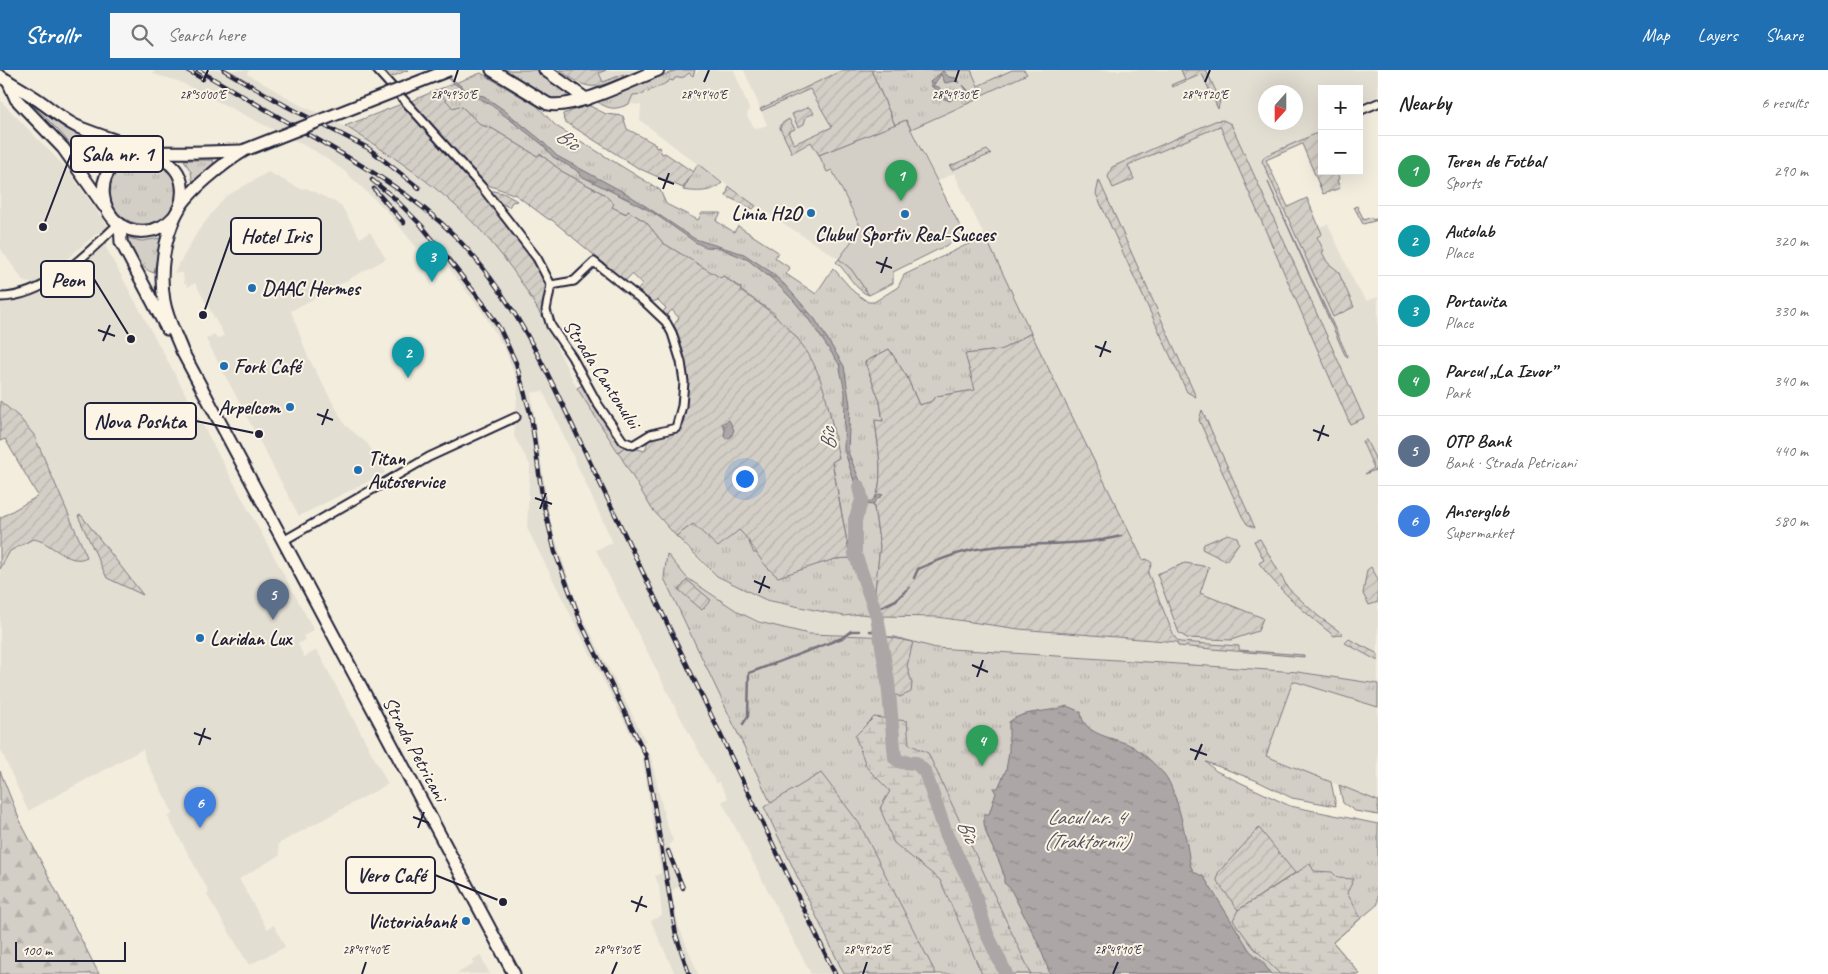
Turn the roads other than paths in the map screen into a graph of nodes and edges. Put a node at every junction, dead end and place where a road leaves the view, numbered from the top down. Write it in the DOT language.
graph roads {
  1 [pos="377,70"];
  2 [pos="449,70"];
  3 [pos="492,70"];
  4 [pos="545,70"];
  5 [pos="658,70"];
  6 [pos="4,78"];
  7 [pos="564,83"];
  8 [pos="600,93"];
  9 [pos="586,99"];
  10 [pos="1378,103"];
  11 [pos="1363,109"];
  12 [pos="244,151"];
  13 [pos="144,152"];
  14 [pos="108,211"];
  15 [pos="178,211"];
  16 [pos="119,224"];
  17 [pos="551,285"];
  18 [pos="0,297"];
  19 [pos="182,351"];
  20 [pos="516,417"];
  21 [pos="283,542"];
  22 [pos="514,974"];
  1 -- 17 [label="street"];
  2 -- 12 [label="main road, bridge"];
  3 -- 9 [label="main road"];
  4 -- 7 [label="main road"];
  5 -- 8 [label="main road"];
  6 -- 13 [label="main road"];
  6 -- 14 [label="main road"];
  7 -- 8 [label="main road"];
  7 -- 9 [label="main road"];
  8 -- 9 [label="main road"];
  10 -- 11 [label="street"];
  12 -- 13 [label="main road"];
  12 -- 15 [label="main road"];
  13 -- 14 [label="main road"];
  13 -- 15 [label="main road"];
  14 -- 16 [label="main road"];
  15 -- 16 [label="main road"];
  15 -- 19 [label="main road, Strada Petricani"];
  16 -- 18 [label="street"];
  16 -- 19 [label="main road, Strada Petricani"];
  17 -- 17 [label="street, Strada Cantonului"];
  19 -- 21 [label="main road, Strada Petricani"];
  20 -- 21 [label="street"];
  21 -- 22 [label="main road, Strada Petricani"];
}
